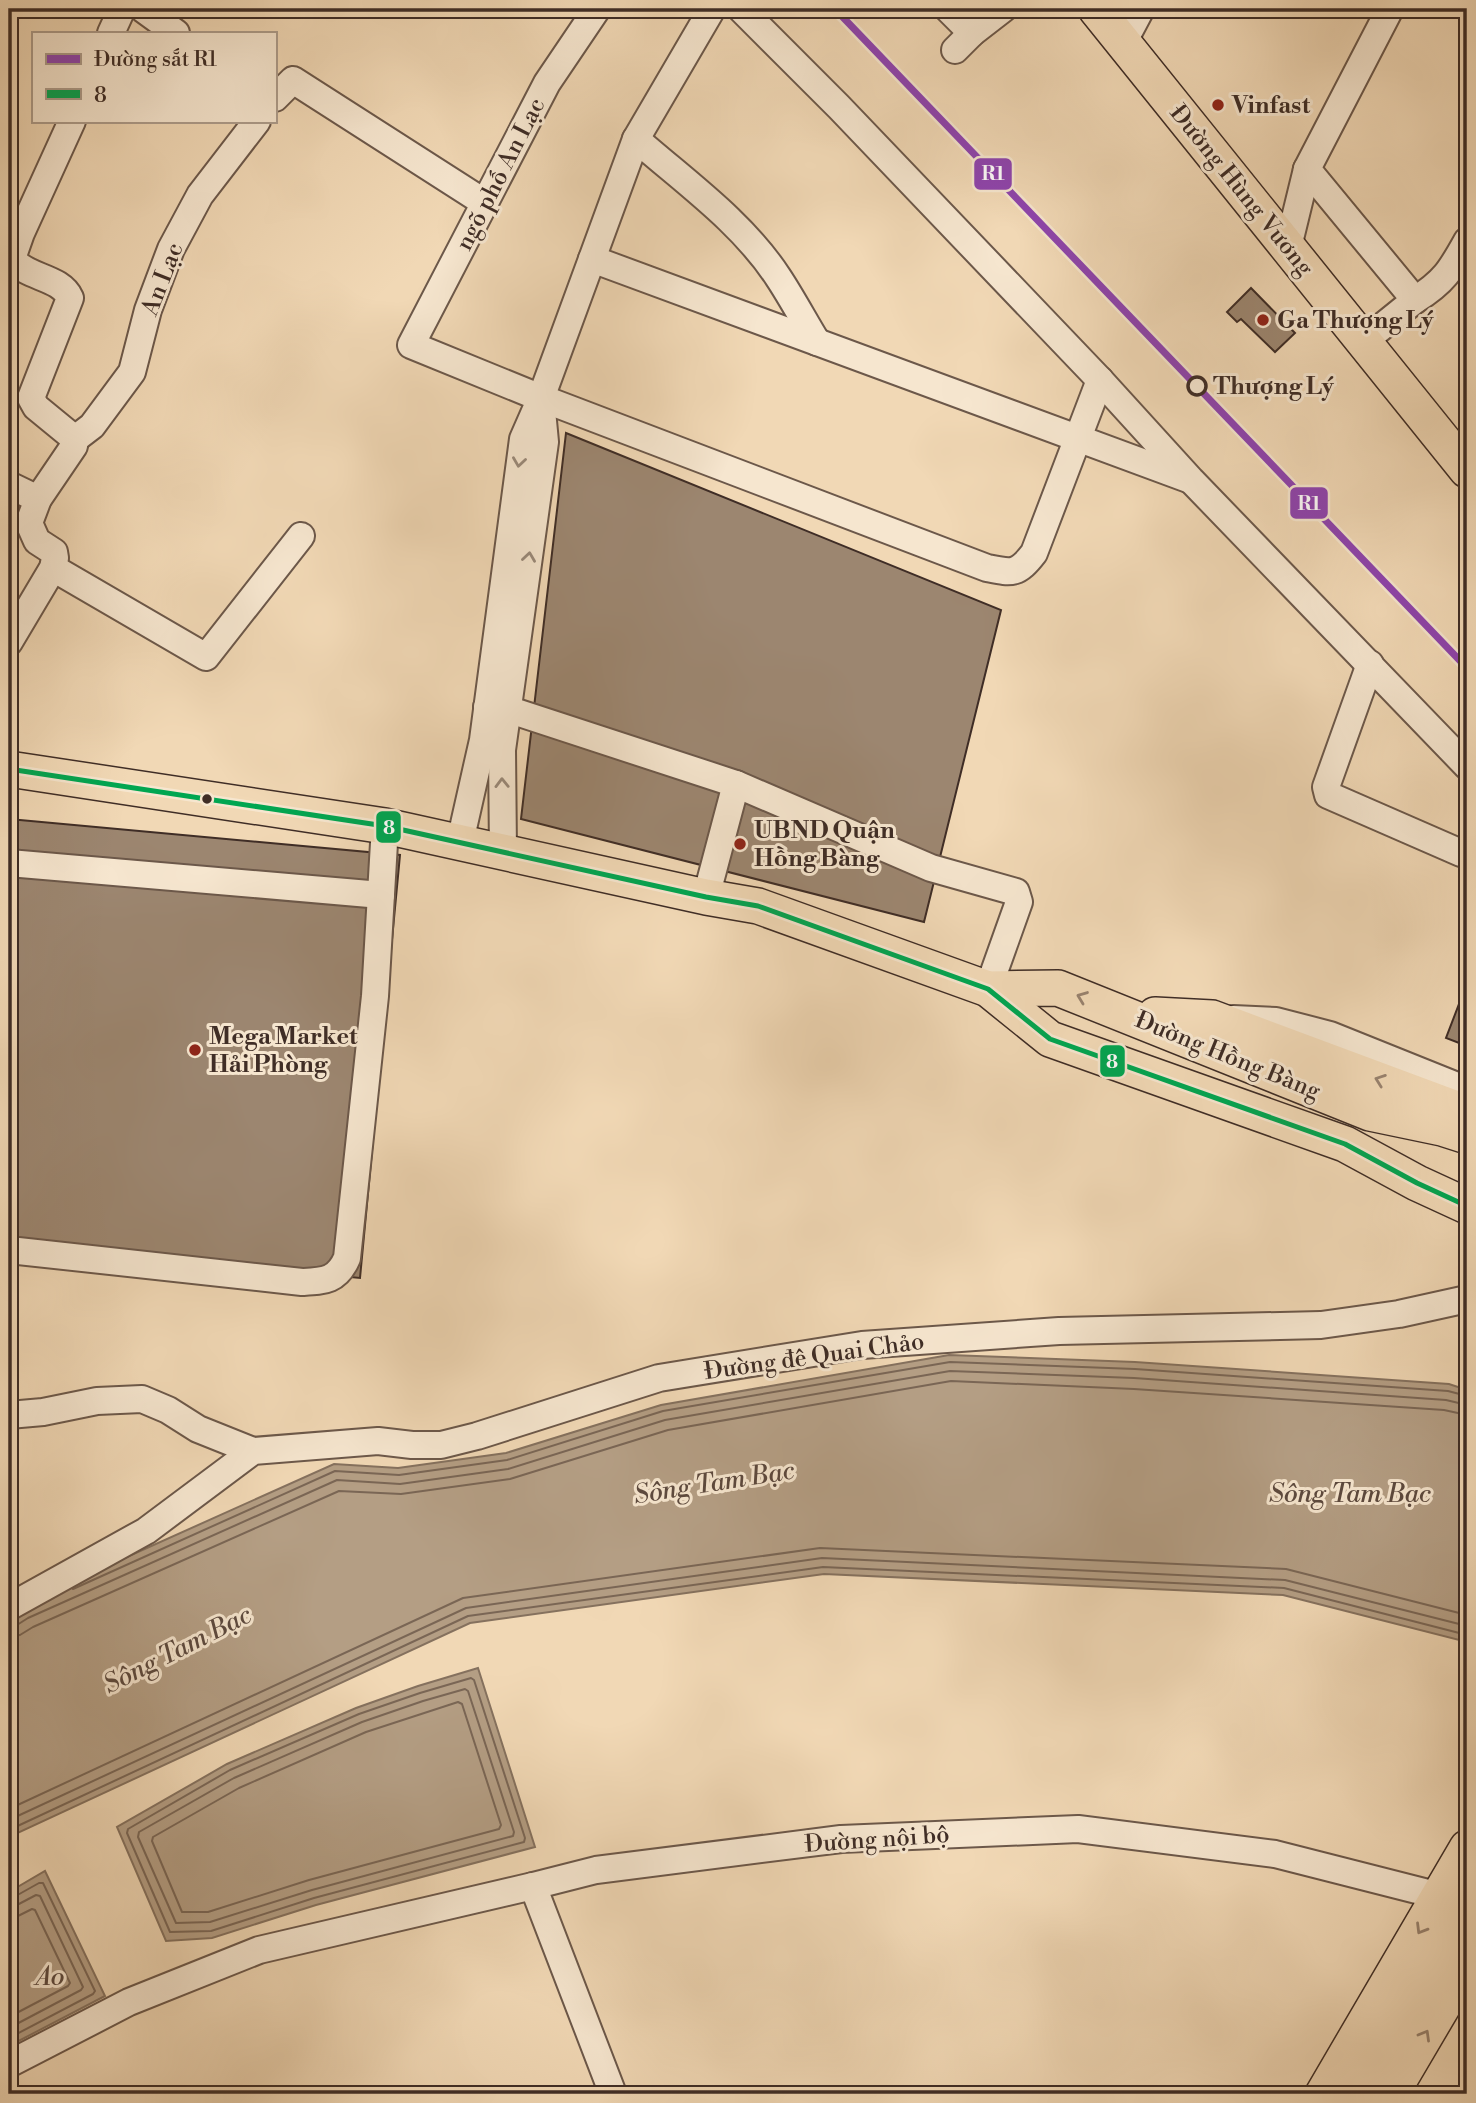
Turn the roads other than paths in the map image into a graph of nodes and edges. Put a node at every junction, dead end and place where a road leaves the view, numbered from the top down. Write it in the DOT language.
graph roads {
  1 [pos="122,9"];
  2 [pos="143,9"];
  3 [pos="597,9"];
  4 [pos="712,9"];
  5 [pos="741,9"];
  6 [pos="948,9"];
  7 [pos="1003,9"];
  8 [pos="1096,9"];
  9 [pos="1141,9"];
  10 [pos="1390,9"];
  11 [pos="111,32"];
  12 [pos="175,32"];
  13 [pos="1123,43"];
  14 [pos="276,97"];
  15 [pos="71,122"];
  16 [pos="256,122"];
  17 [pos="636,139"];
  18 [pos="1307,169"];
  19 [pos="485,203"];
  20 [pos="17,219"];
  21 [pos="1467,241"];
  22 [pos="1288,247"];
  23 [pos="592,259"];
  24 [pos="1415,300"];
  25 [pos="817,342"];
  26 [pos="1363,342"];
  27 [pos="1100,380"];
  28 [pos="541,398"];
  29 [pos="75,439"];
  30 [pos="1077,439"];
  31 [pos="1463,456"];
  32 [pos="1191,481"];
  33 [pos="9,485"];
  34 [pos="38,499"];
  35 [pos="301,536"];
  36 [pos="53,568"];
  37 [pos="9,642"];
  38 [pos="1370,664"];
  39 [pos="497,708"];
  40 [pos="1467,766"];
  41 [pos="9,769"];
  42 [pos="736,783"];
  43 [pos="385,826"];
  44 [pos="460,842"];
  45 [pos="503,851"];
  46 [pos="1467,852"];
  47 [pos="9,863"];
  48 [pos="381,895"];
  49 [pos="706,897"];
  50 [pos="988,989"];
  51 [pos="1126,1014"];
  52 [pos="1212,1018"];
  53 [pos="1467,1090"];
  54 [pos="1467,1112"];
  55 [pos="1370,1113"];
  56 [pos="1467,1136"];
  57 [pos="1345,1144"];
  58 [pos="1467,1159"];
  59 [pos="1467,1181"];
  60 [pos="1467,1206"];
  61 [pos="9,1250"];
  62 [pos="1467,1299"];
  63 [pos="9,1415"];
  64 [pos="253,1451"];
  65 [pos="9,1607"];
  66 [pos="1467,1848"];
  67 [pos="533,1886"];
  68 [pos="1454,1901"];
  69 [pos="1467,1965"];
  70 [pos="9,2064"];
  71 [pos="613,2094"];
  72 [pos="1323,2094"];
  73 [pos="1359,2094"];
  74 [pos="1391,2094"];
  1 -- 11 [label="street"];
  2 -- 12 [label="street"];
  3 -- 19 [label="street, ngõ phố An Lạc"];
  4 -- 17 [label="street"];
  5 -- 27 [label="street"];
  6 -- 7 [label="street"];
  8 -- 13 [label="main road, Đường Hùng Vương"];
  9 -- 13 [label="street"];
  10 -- 18 [label="street"];
  13 -- 22 [label="main road, Đường Hùng Vương"];
  14 -- 19 [label="street"];
  15 -- 20 [label="street"];
  16 -- 29 [label="street, An Lạc"];
  17 -- 23 [label="street"];
  17 -- 25 [label="street"];
  18 -- 22 [label="street"];
  18 -- 24 [label="street"];
  19 -- 28 [label="street, ngõ phố An Lạc"];
  20 -- 29 [label="street"];
  21 -- 24 [label="street"];
  22 -- 26 [label="main road, Đường Hùng Vương"];
  23 -- 25 [label="street"];
  23 -- 28 [label="street"];
  24 -- 26 [label="street"];
  25 -- 30 [label="street"];
  26 -- 31 [label="main road, Đường Hùng Vương"];
  27 -- 30 [label="street"];
  27 -- 32 [label="street"];
  28 -- 30 [label="street"];
  28 -- 39 [label="street"];
  29 -- 34 [label="street, An Lạc"];
  30 -- 32 [label="street"];
  32 -- 38 [label="street"];
  33 -- 34 [label="street"];
  34 -- 36 [label="street"];
  35 -- 36 [label="street"];
  36 -- 37 [label="street"];
  38 -- 40 [label="street"];
  38 -- 46 [label="street"];
  39 -- 42 [label="street"];
  39 -- 44 [label="street"];
  45 -- 39 [label="street, one-way"];
  41 -- 43 [label="main road, Đường Hồng Bàng"];
  42 -- 49 [label="street"];
  42 -- 50 [label="street"];
  43 -- 44 [label="main road, Đường Hồng Bàng"];
  43 -- 48 [label="street"];
  44 -- 45 [label="main road, Đường Hồng Bàng"];
  45 -- 49 [label="main road, Đường Hồng Bàng"];
  47 -- 48 [label="street"];
  48 -- 61 [label="street"];
  49 -- 50 [label="main road, Đường Hồng Bàng"];
  51 -- 50 [label="main road, Đường Hồng Bàng, one-way"];
  50 -- 57 [label="main road, Đường Hồng Bàng"];
  51 -- 52 [label="main road"];
  51 -- 55 [label="main road, Đường Hồng Bàng"];
  52 -- 53 [label="street"];
  54 -- 52 [label="main road, one-way"];
  55 -- 56 [label="main road, Đường Hồng Bàng"];
  55 -- 58 [label="main road"];
  57 -- 59 [label="main road"];
  57 -- 60 [label="main road, Đường Hồng Bàng"];
  62 -- 64 [label="street, Đường đê Quai Chảo"];
  63 -- 64 [label="street, Đường đê Quai Chảo"];
  64 -- 65 [label="street"];
  66 -- 68 [label="main road"];
  67 -- 68 [label="street, Đường nội bộ"];
  67 -- 70 [label="street, Đường nội bộ"];
  67 -- 71 [label="street"];
  68 -- 72 [label="main road, one-way"];
  68 -- 73 [label="main road"];
  74 -- 69 [label="main road, one-way"];
}
